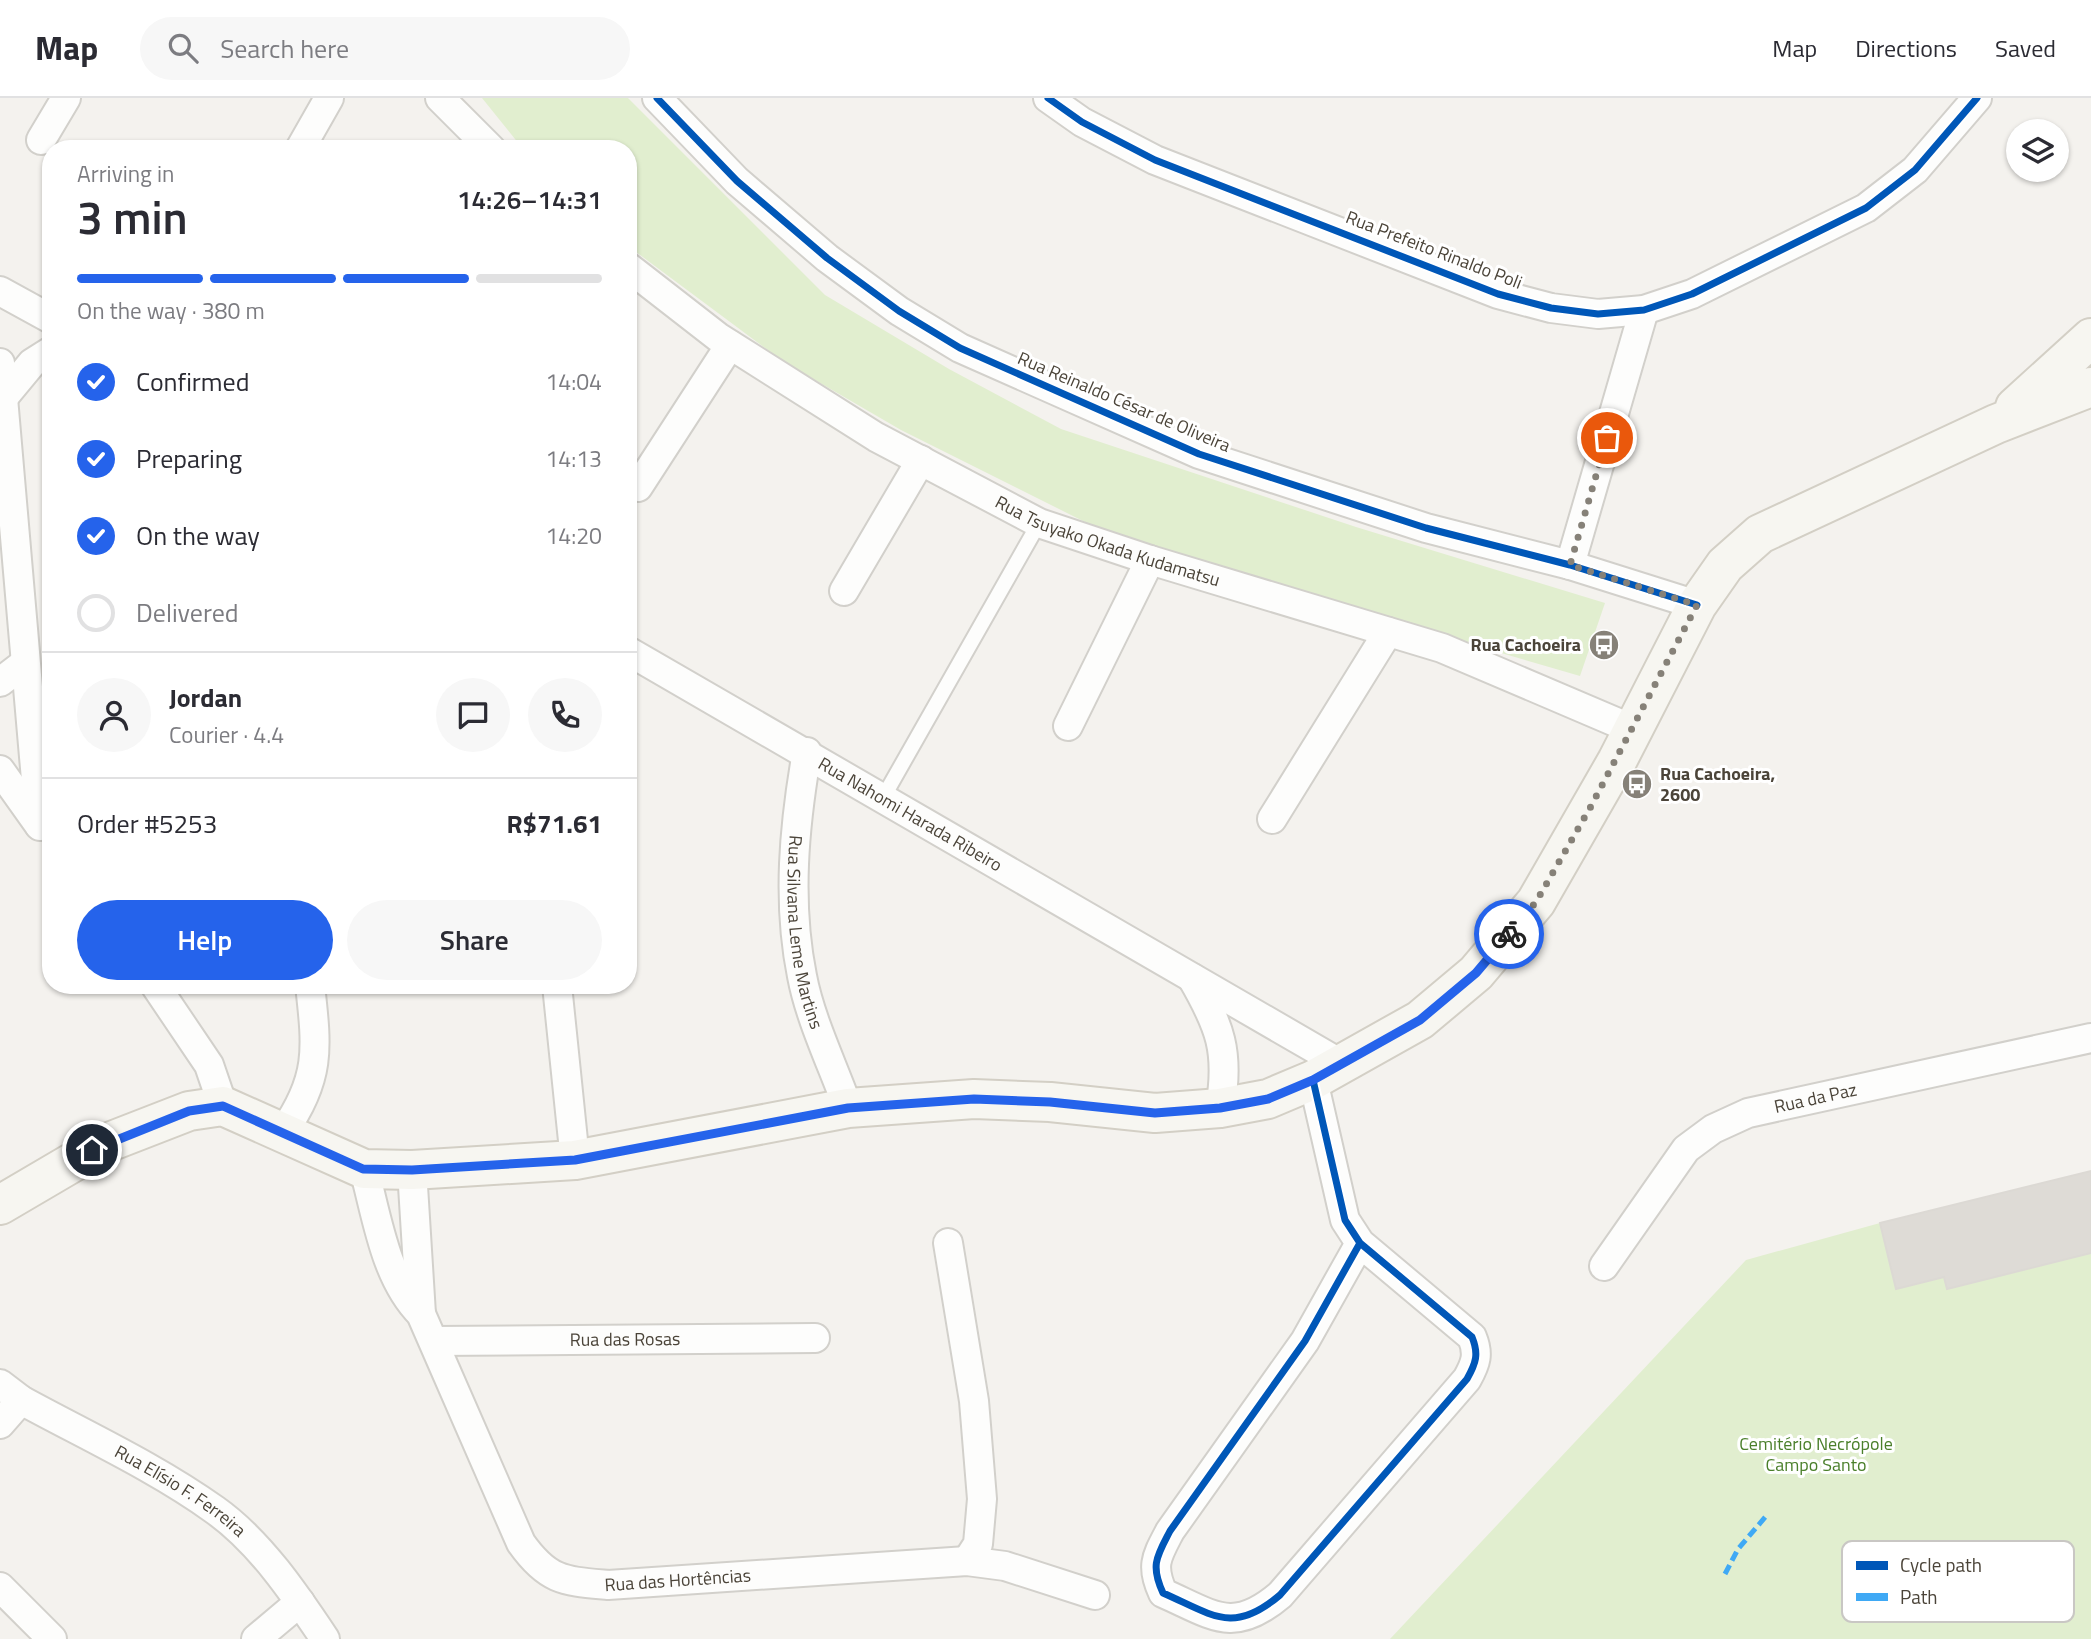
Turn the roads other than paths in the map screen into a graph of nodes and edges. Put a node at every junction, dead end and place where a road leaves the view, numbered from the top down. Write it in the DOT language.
graph roads {
  1 [pos="66,98"];
  2 [pos="329,98"];
  3 [pos="440,98"];
  4 [pos="657,98"];
  5 [pos="1048,98"];
  6 [pos="1976,98"];
  7 [pos="41,140"];
  8 [pos="305,140"];
  9 [pos="482,140"];
  10 [pos="637,274"];
  11 [pos="0,291"];
  12 [pos="1644,310"];
  13 [pos="42,314"];
  14 [pos="2091,338"];
  15 [pos="730,345"];
  16 [pos="42,357"];
  17 [pos="0,363"];
  18 [pos="2091,387"];
  19 [pos="3,398"];
  20 [pos="1996,424"];
  21 [pos="920,460"];
  22 [pos="638,487"];
  23 [pos="1039,523"];
  24 [pos="1150,560"];
  25 [pos="1570,565"];
  26 [pos="844,591"];
  27 [pos="1697,605"];
  28 [pos="1388,632"];
  29 [pos="637,656"];
  30 [pos="25,663"];
  31 [pos="0,682"];
  32 [pos="1068,726"];
  33 [pos="1632,729"];
  34 [pos="807,752"];
  35 [pos="0,770"];
  36 [pos="884,796"];
  37 [pos="42,808"];
  38 [pos="1272,819"];
  39 [pos="42,830"];
  40 [pos="1190,975"];
  41 [pos="161,994"];
  42 [pos="311,994"];
  43 [pos="558,994"];
  44 [pos="2091,1038"];
  45 [pos="1328,1072"];
  46 [pos="223,1106"];
  47 [pos="848,1108"];
  48 [pos="1220,1108"];
  49 [pos="283,1132"];
  50 [pos="575,1160"];
  51 [pos="363,1169"];
  52 [pos="412,1170"];
  53 [pos="2,1198"];
  54 [pos="948,1243"];
  55 [pos="1360,1243"];
  56 [pos="1604,1266"];
  57 [pos="421,1314"];
  58 [pos="815,1338"];
  59 [pos="433,1341"];
  60 [pos="10,1392"];
  61 [pos="0,1424"];
  62 [pos="967,1561"];
  63 [pos="0,1587"];
  64 [pos="1095,1595"];
  65 [pos="300,1602"];
  66 [pos="52,1639"];
  67 [pos="256,1639"];
  68 [pos="325,1639"];
  1 -- 7 [label="street"];
  2 -- 8 [label="street"];
  3 -- 9 [label="street"];
  4 -- 25 [label="street, Rua Reinaldo César de Oliveira"];
  5 -- 12 [label="street, Rua Prefeito Rinaldo Poli"];
  6 -- 12 [label="street, Rua Prefeito Rinaldo Poli"];
  10 -- 15 [label="street, Rua Tsuyako Okada Kudamatsu"];
  11 -- 13 [label="street"];
  12 -- 25 [label="street"];
  14 -- 20 [label="main road"];
  15 -- 21 [label="street, Rua Tsuyako Okada Kudamatsu"];
  15 -- 22 [label="street"];
  16 -- 19 [label="street"];
  17 -- 19 [label="street"];
  18 -- 20 [label="main road"];
  19 -- 30 [label="street"];
  20 -- 27 [label="main road"];
  21 -- 23 [label="street, Rua Tsuyako Okada Kudamatsu"];
  21 -- 26 [label="street"];
  23 -- 24 [label="street, Rua Tsuyako Okada Kudamatsu"];
  23 -- 36 [label="lane"];
  24 -- 28 [label="street, Rua Tsuyako Okada Kudamatsu"];
  24 -- 32 [label="street"];
  25 -- 27 [label="street, Rua Reinaldo César de Oliveira"];
  27 -- 33 [label="main road"];
  28 -- 33 [label="street, Rua Tsuyako Okada Kudamatsu"];
  28 -- 38 [label="street"];
  29 -- 34 [label="street, Rua Nahomi Harada Ribeiro"];
  30 -- 31 [label="street"];
  30 -- 37 [label="street"];
  33 -- 45 [label="main road"];
  34 -- 36 [label="street, Rua Nahomi Harada Ribeiro"];
  34 -- 47 [label="street, Rua Silvana Leme Martins"];
  35 -- 39 [label="street"];
  36 -- 40 [label="street, Rua Nahomi Harada Ribeiro"];
  40 -- 45 [label="street, Rua Nahomi Harada Ribeiro"];
  40 -- 48 [label="street"];
  41 -- 46 [label="street"];
  42 -- 49 [label="street"];
  43 -- 50 [label="street"];
  44 -- 56 [label="street, Rua da Paz"];
  45 -- 48 [label="main road"];
  45 -- 55 [label="street"];
  46 -- 49 [label="main road"];
  46 -- 53 [label="main road"];
  47 -- 48 [label="main road"];
  47 -- 50 [label="main road"];
  49 -- 51 [label="main road"];
  50 -- 52 [label="main road"];
  51 -- 52 [label="main road"];
  51 -- 57 [label="street, Rua das Hortências"];
  52 -- 57 [label="street, Rua das Hortências"];
  54 -- 62 [label="street"];
  55 -- 55 [label="street"];
  57 -- 59 [label="street, Rua das Hortências"];
  58 -- 59 [label="street, Rua das Rosas"];
  59 -- 62 [label="street, Rua das Hortências"];
  60 -- 61 [label="street"];
  60 -- 65 [label="street, Rua Elísio F. Ferreira"];
  62 -- 64 [label="street, Rua das Hortências"];
  63 -- 66 [label="street"];
  65 -- 67 [label="street"];
  65 -- 68 [label="street, Rua Elísio F. Ferreira"];
}
